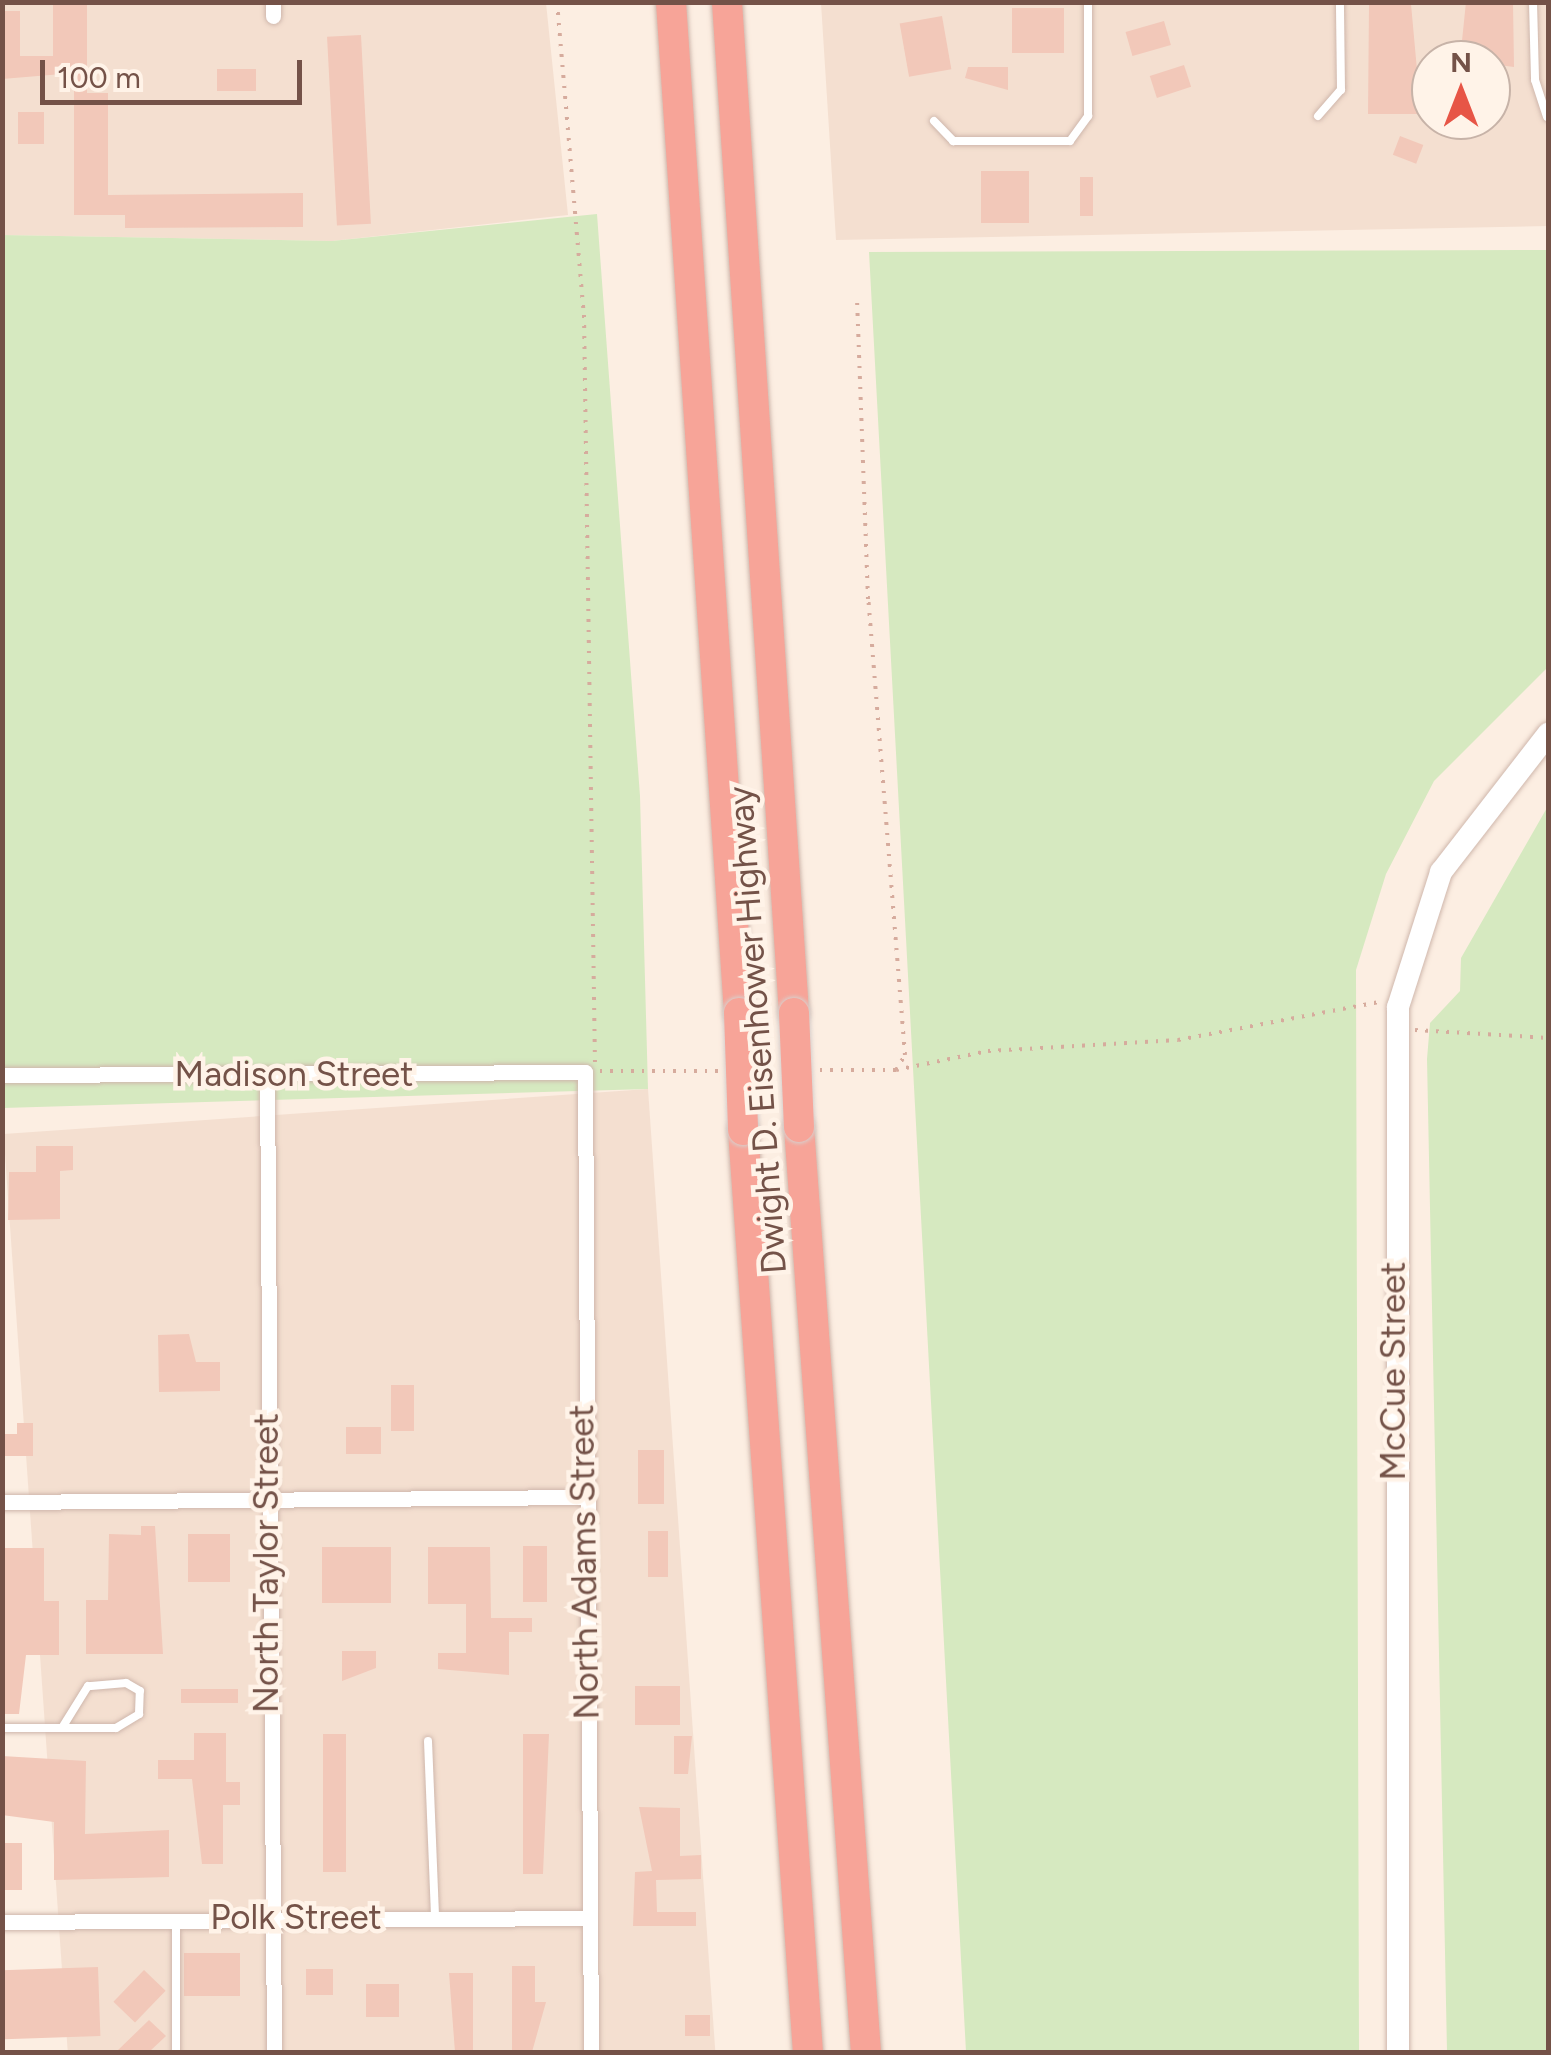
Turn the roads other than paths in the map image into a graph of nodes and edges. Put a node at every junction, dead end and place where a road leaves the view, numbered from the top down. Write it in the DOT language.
graph roads {
  1 [pos="671,2"];
  2 [pos="727,2"];
  3 [pos="1088,2"];
  4 [pos="1340,2"];
  5 [pos="1532,2"];
  6 [pos="1318,116"];
  7 [pos="1547,117"];
  8 [pos="934,121"];
  9 [pos="1548,734"];
  10 [pos="590,1072"];
  11 [pos="267,1074"];
  12 [pos="2,1076"];
  13 [pos="582,1498"];
  14 [pos="265,1500"];
  15 [pos="2,1502"];
  16 [pos="2,1728"];
  17 [pos="62,1728"];
  18 [pos="428,1741"];
  19 [pos="268,1915"];
  20 [pos="435,1917"];
  21 [pos="176,1918"];
  22 [pos="589,1918"];
  23 [pos="2,1922"];
  24 [pos="176,2052"];
  25 [pos="274,2052"];
  26 [pos="591,2052"];
  27 [pos="808,2052"];
  28 [pos="866,2052"];
  29 [pos="1398,2052"];
  1 -- 27 [label="highway, Dwight D. Eisenhower Highway, bridge"];
  2 -- 28 [label="highway, Dwight D. Eisenhower Highway, bridge"];
  3 -- 8 [label="lane"];
  4 -- 6 [label="lane"];
  5 -- 7 [label="lane"];
  9 -- 29 [label="main road, McCue Street"];
  10 -- 11 [label="street, Madison Street"];
  10 -- 13 [label="street, North Adams Street"];
  11 -- 12 [label="street, Madison Street"];
  11 -- 14 [label="street, North Taylor Street"];
  13 -- 14 [label="street"];
  13 -- 22 [label="street, North Adams Street"];
  14 -- 15 [label="street"];
  14 -- 19 [label="street, North Taylor Street"];
  16 -- 17 [label="lane"];
  17 -- 17 [label="lane"];
  18 -- 20 [label="lane"];
  19 -- 20 [label="street, Polk Street"];
  19 -- 21 [label="street, Polk Street"];
  19 -- 25 [label="street, North Taylor Street"];
  20 -- 22 [label="street, Polk Street"];
  21 -- 23 [label="street, Polk Street"];
  21 -- 24 [label="lane"];
  22 -- 26 [label="street, North Adams Street"];
}
